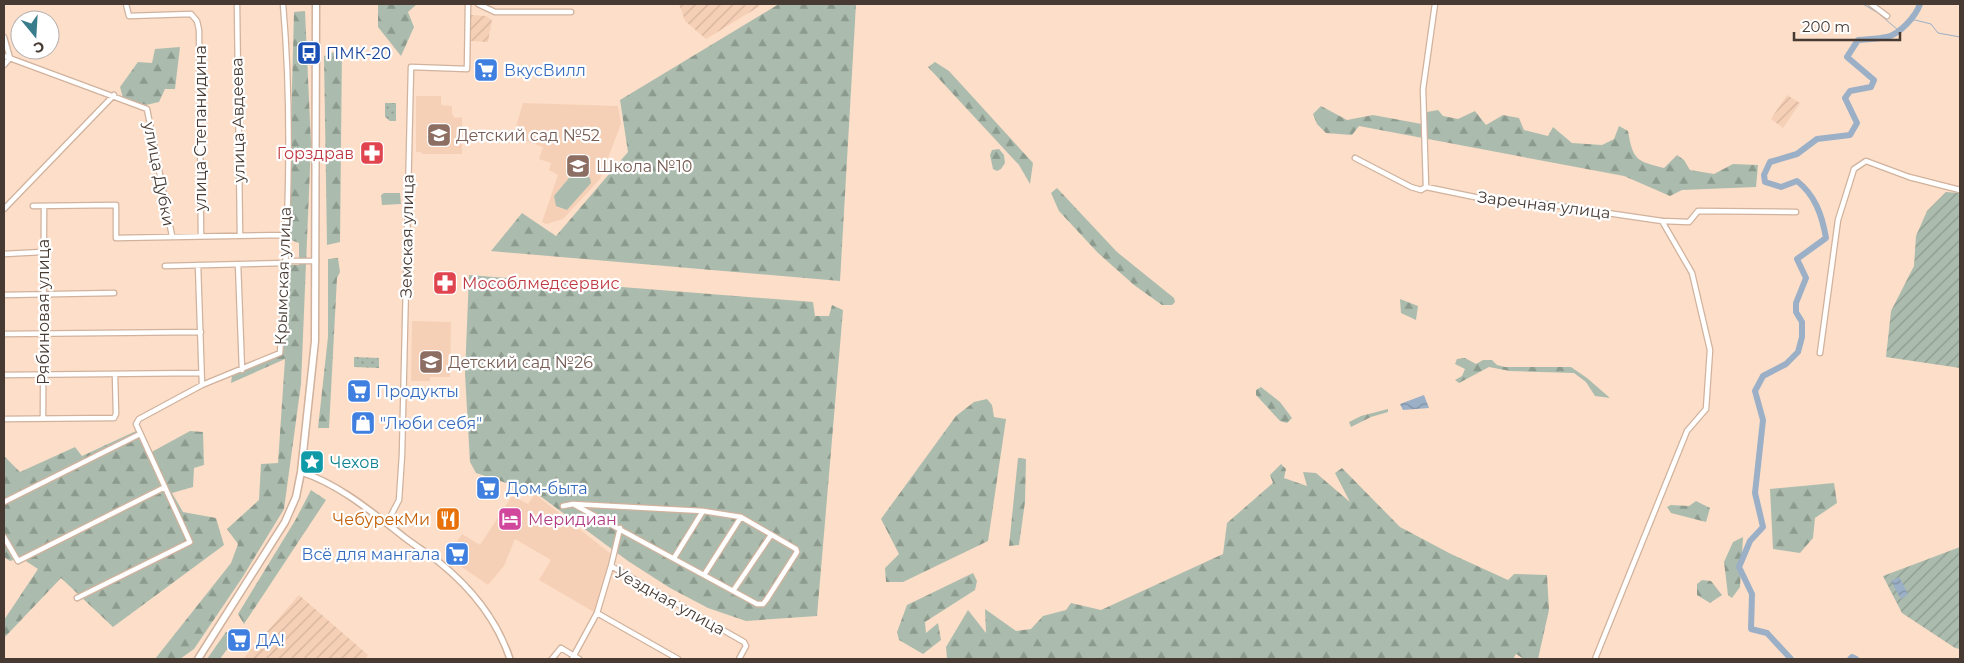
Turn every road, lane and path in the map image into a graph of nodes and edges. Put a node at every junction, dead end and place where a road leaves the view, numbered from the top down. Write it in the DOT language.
graph roads {
  1 [pos="126,4"];
  2 [pos="237,4"];
  3 [pos="282,4"];
  4 [pos="316,4"];
  5 [pos="468,4"];
  6 [pos="478,4"];
  7 [pos="1436,4"];
  8 [pos="1871,4"];
  9 [pos="571,12"];
  10 [pos="1887,16"];
  11 [pos="4,37"];
  12 [pos="4,56"];
  13 [pos="10,58"];
  14 [pos="16,60"];
  15 [pos="4,65"];
  16 [pos="114,95"];
  17 [pos="1355,158"];
  18 [pos="1426,187"];
  19 [pos="1960,190"];
  20 [pos="33,206"];
  21 [pos="44,206"];
  22 [pos="4,208"];
  23 [pos="1796,212"];
  24 [pos="1662,221"];
  25 [pos="286,235"];
  26 [pos="172,236"];
  27 [pos="201,236"];
  28 [pos="240,236"];
  29 [pos="42,252"];
  30 [pos="4,254"];
  31 [pos="316,261"];
  32 [pos="286,262"];
  33 [pos="238,264"];
  34 [pos="198,265"];
  35 [pos="165,266"];
  36 [pos="114,293"];
  37 [pos="43,294"];
  38 [pos="4,295"];
  39 [pos="201,332"];
  40 [pos="4,334"];
  41 [pos="44,334"];
  42 [pos="1820,353"];
  43 [pos="242,370"];
  44 [pos="201,373"];
  45 [pos="44,374"];
  46 [pos="115,374"];
  47 [pos="4,375"];
  48 [pos="202,385"];
  49 [pos="42,417"];
  50 [pos="4,419"];
  51 [pos="140,434"];
  52 [pos="302,472"];
  53 [pos="164,487"];
  54 [pos="4,502"];
  55 [pos="573,504"];
  56 [pos="563,506"];
  57 [pos="703,511"];
  58 [pos="741,517"];
  59 [pos="387,523"];
  60 [pos="620,528"];
  61 [pos="771,535"];
  62 [pos="4,537"];
  63 [pos="674,558"];
  64 [pos="611,566"];
  65 [pos="704,575"];
  66 [pos="733,591"];
  67 [pos="77,598"];
  68 [pos="597,613"];
  69 [pos="573,658"];
  70 [pos="198,659"];
  71 [pos="510,659"];
  72 [pos="552,659"];
  73 [pos="579,659"];
  74 [pos="678,659"];
  75 [pos="739,659"];
  76 [pos="1595,659"];
  1 -- 27 [label="street, улица Степанидина"];
  2 -- 28 [label="street, улица Авдеева"];
  3 -- 25 [label="street, Крымская улица"];
  4 -- 31 [label="main road"];
  5 -- 59 [label="street, Земская улица"];
  6 -- 9 [label="street"];
  7 -- 18 [label="street"];
  8 -- 10 [label="street"];
  11 -- 13 [label="street"];
  12 -- 13 [label="street"];
  13 -- 15 [label="street"];
  14 -- 16 [label="street"];
  16 -- 22 [label="street"];
  16 -- 26 [label="street, улица Дубки"];
  17 -- 18 [label="street, Заречная улица"];
  18 -- 24 [label="street, Заречная улица"];
  19 -- 42 [label="street"];
  20 -- 21 [label="street"];
  21 -- 26 [label="street"];
  21 -- 29 [label="street, Рябиновая улица"];
  23 -- 24 [label="street, Заречная улица"];
  24 -- 76 [label="street"];
  25 -- 28 [label="street"];
  25 -- 32 [label="street, Крымская улица"];
  26 -- 27 [label="street"];
  27 -- 28 [label="street"];
  29 -- 30 [label="street"];
  29 -- 37 [label="street, Рябиновая улица"];
  31 -- 32 [label="street"];
  31 -- 52 [label="main road"];
  32 -- 33 [label="street"];
  32 -- 43 [label="street, Крымская улица"];
  33 -- 34 [label="street"];
  33 -- 43 [label="street"];
  34 -- 35 [label="street"];
  34 -- 39 [label="street"];
  36 -- 37 [label="street"];
  37 -- 38 [label="street"];
  37 -- 41 [label="street, Рябиновая улица"];
  39 -- 41 [label="street"];
  39 -- 44 [label="street"];
  40 -- 41 [label="street"];
  41 -- 45 [label="street, Рябиновая улица"];
  43 -- 48 [label="street, Крымская улица"];
  44 -- 46 [label="street"];
  44 -- 48 [label="street"];
  45 -- 46 [label="street"];
  45 -- 47 [label="street"];
  45 -- 49 [label="street, Рябиновая улица"];
  46 -- 49 [label="street"];
  48 -- 51 [label="street, Крымская улица"];
  49 -- 50 [label="street"];
  51 -- 53 [label="street"];
  51 -- 54 [label="street"];
  52 -- 59 [label="street"];
  52 -- 70 [label="main road"];
  53 -- 62 [label="street"];
  53 -- 67 [label="street"];
  55 -- 56 [label="street"];
  55 -- 57 [label="street"];
  55 -- 60 [label="street"];
  57 -- 58 [label="street"];
  57 -- 63 [label="street"];
  58 -- 61 [label="street"];
  58 -- 65 [label="street"];
  59 -- 71 [label="street"];
  60 -- 63 [label="street"];
  60 -- 64 [label="street"];
  61 -- 66 [label="street"];
  61 -- 66 [label="street"];
  63 -- 65 [label="street"];
  64 -- 68 [label="street, Уездная улица"];
  64 -- 75 [label="street, Уездная улица"];
  65 -- 66 [label="street"];
  68 -- 69 [label="street, Уездная улица"];
  68 -- 74 [label="street"];
  69 -- 72 [label="street"];
  69 -- 73 [label="street"];
}
